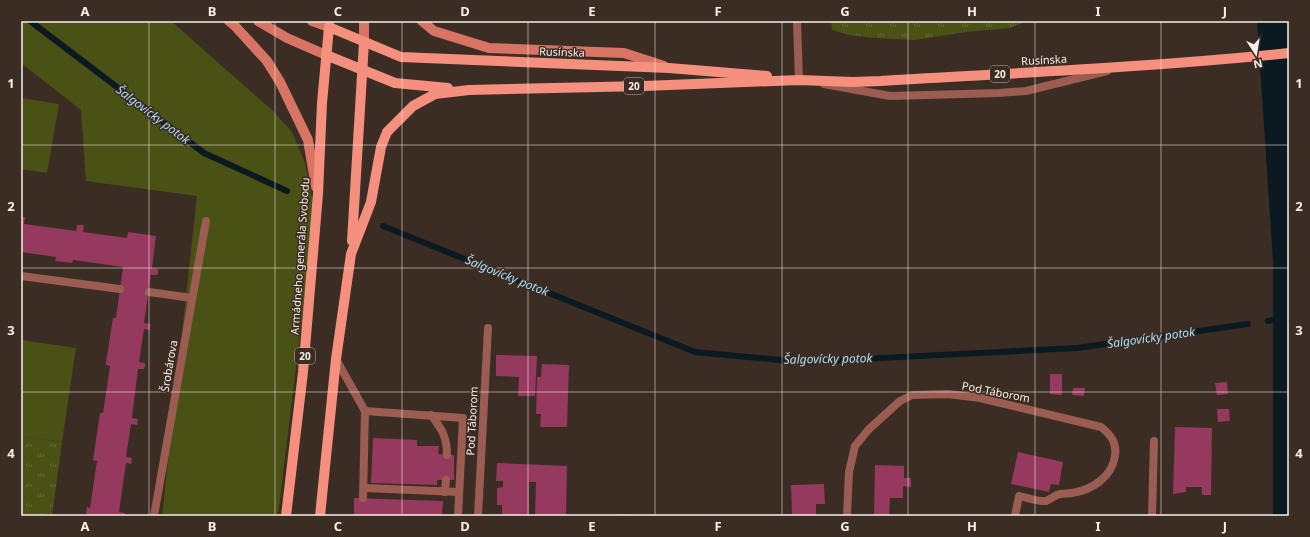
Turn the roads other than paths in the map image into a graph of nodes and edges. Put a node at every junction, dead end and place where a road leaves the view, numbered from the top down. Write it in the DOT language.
graph roads {
  1 [pos="229,21"];
  2 [pos="258,21"];
  3 [pos="312,21"];
  4 [pos="364,21"];
  5 [pos="422,21"];
  6 [pos="797,21"];
  7 [pos="329,24"];
  8 [pos="364,42"];
  9 [pos="1289,53"];
  10 [pos="326,55"];
  11 [pos="669,68"];
  12 [pos="1119,68"];
  13 [pos="363,70"];
  14 [pos="799,80"];
  15 [pos="469,90"];
  16 [pos="318,194"];
  17 [pos="206,221"];
  18 [pos="351,254"];
  19 [pos="21,276"];
  20 [pos="120,289"];
  21 [pos="149,292"];
  22 [pos="192,298"];
  23 [pos="488,328"];
  24 [pos="336,359"];
  25 [pos="365,411"];
  26 [pos="431,415"];
  27 [pos="1154,441"];
  28 [pos="447,455"];
  29 [pos="446,480"];
  30 [pos="364,488"];
  31 [pos="445,492"];
  32 [pos="459,492"];
  33 [pos="363,498"];
  34 [pos="154,516"];
  35 [pos="286,516"];
  36 [pos="320,516"];
  37 [pos="458,516"];
  38 [pos="478,516"];
  39 [pos="847,516"];
  40 [pos="1015,516"];
  41 [pos="1152,516"];
  1 -- 16 [label="street"];
  2 -- 10 [label="street"];
  3 -- 7 [label="street"];
  4 -- 8 [label="street"];
  5 -- 11 [label="street"];
  6 -- 14 [label="lane"];
  7 -- 8 [label="main road, Rusínska / 20"];
  7 -- 10 [label="main road, Armádneho generála Svobodu / 20"];
  8 -- 11 [label="main road, Rusínska / 20"];
  8 -- 13 [label="main road"];
  9 -- 12 [label="main road, Rusínska / 20"];
  10 -- 13 [label="main road"];
  10 -- 16 [label="main road, Armádneho generála Svobodu / 20"];
  11 -- 14 [label="main road, Rusínska / 20"];
  12 -- 14 [label="main road, Rusínska / 20"];
  12 -- 14 [label="lane"];
  13 -- 15 [label="main road"];
  13 -- 18 [label="main road"];
  14 -- 15 [label="main road, Rusínska / 20"];
  15 -- 18 [label="main road, 20"];
  16 -- 35 [label="main road, Armádneho generála Svobodu / 20"];
  17 -- 22 [label="lane, Šrobárova"];
  18 -- 24 [label="main road, 20"];
  19 -- 20 [label="lane"];
  21 -- 22 [label="lane"];
  22 -- 34 [label="lane, Šrobárova"];
  23 -- 38 [label="lane, Pod Táborom"];
  24 -- 25 [label="lane"];
  24 -- 36 [label="main road, 20"];
  25 -- 26 [label="lane"];
  25 -- 30 [label="lane"];
  26 -- 28 [label="lane"];
  26 -- 32 [label="lane"];
  27 -- 41 [label="lane"];
  29 -- 31 [label="lane"];
  30 -- 31 [label="lane"];
  30 -- 33 [label="lane"];
  31 -- 32 [label="lane"];
  32 -- 37 [label="lane"];
  39 -- 40 [label="lane, Pod Táborom"];
}
